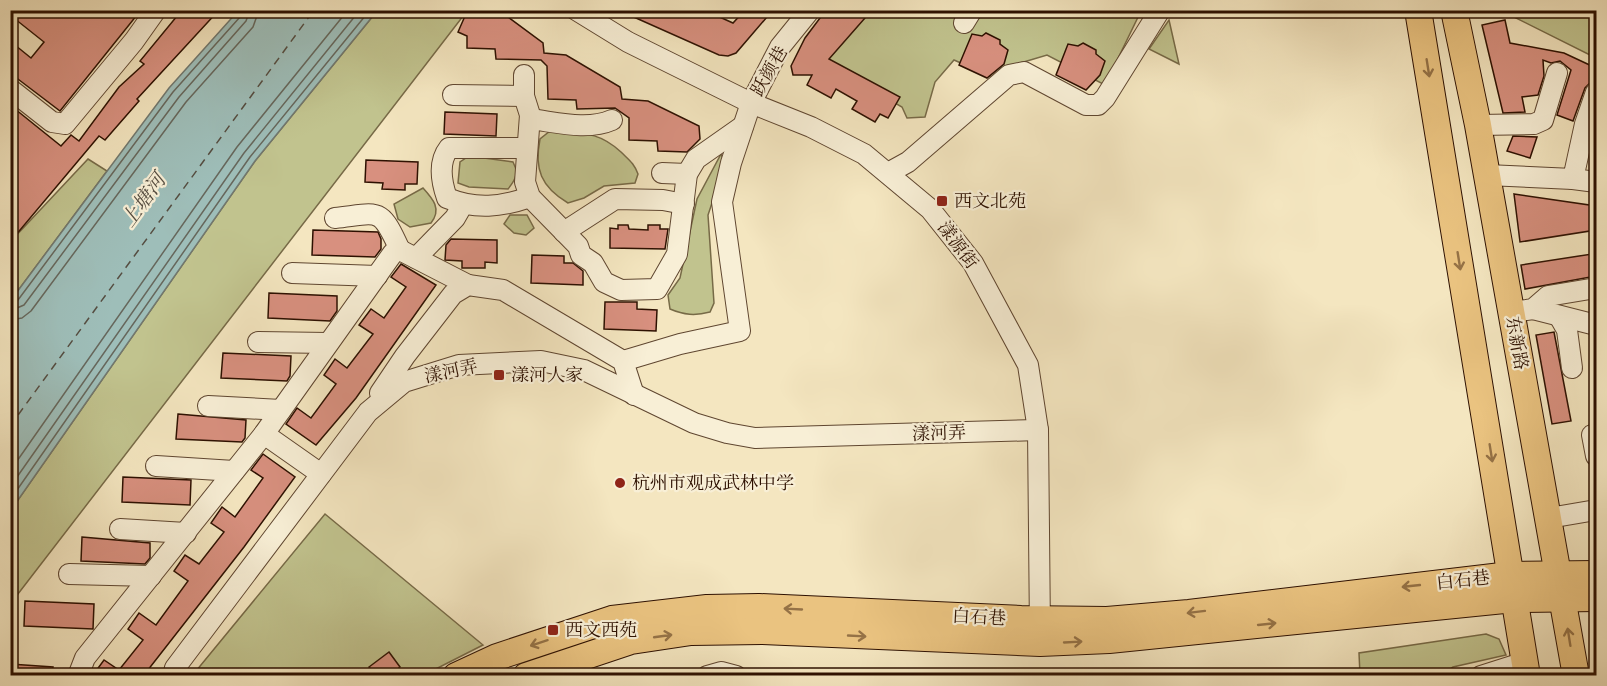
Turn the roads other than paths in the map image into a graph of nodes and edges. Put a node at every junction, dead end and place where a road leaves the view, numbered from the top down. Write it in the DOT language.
graph roads {
  1 [pos="576,10"];
  2 [pos="810,10"];
  3 [pos="1160,10"];
  4 [pos="1418,10"];
  5 [pos="1454,10"];
  6 [pos="151,13"];
  7 [pos="1557,74"];
  8 [pos="524,75"];
  9 [pos="10,89"];
  10 [pos="1596,92"];
  11 [pos="453,95"];
  12 [pos="524,96"];
  13 [pos="751,103"];
  14 [pos="530,119"];
  15 [pos="612,120"];
  16 [pos="1478,125"];
  17 [pos="743,126"];
  18 [pos="526,148"];
  19 [pos="888,172"];
  20 [pos="662,173"];
  21 [pos="687,174"];
  22 [pos="1487,175"];
  23 [pos="1573,179"];
  24 [pos="1596,182"];
  25 [pos="530,197"];
  26 [pos="463,204"];
  27 [pos="684,204"];
  28 [pos="335,218"];
  29 [pos="564,232"];
  30 [pos="408,254"];
  31 [pos="292,273"];
  32 [pos="377,276"];
  33 [pos="468,285"];
  34 [pos="1596,288"];
  35 [pos="1522,310"];
  36 [pos="1559,316"];
  37 [pos="1596,325"];
  38 [pos="258,342"];
  39 [pos="328,343"];
  40 [pos="623,361"];
  41 [pos="1572,368"];
  42 [pos="634,395"];
  43 [pos="208,406"];
  44 [pos="281,410"];
  45 [pos="368,412"];
  46 [pos="1038,430"];
  47 [pos="264,434"];
  48 [pos="1596,434"];
  49 [pos="1596,456"];
  50 [pos="156,466"];
  51 [pos="234,471"];
  52 [pos="321,474"];
  53 [pos="1596,510"];
  54 [pos="1549,518"];
  55 [pos="120,529"];
  56 [pos="186,533"];
  57 [pos="69,574"];
  58 [pos="1596,574"];
  59 [pos="151,576"];
  60 [pos="1512,587"];
  61 [pos="1561,587"];
  62 [pos="1596,598"];
  63 [pos="1040,632"];
  64 [pos="1518,670"];
  65 [pos="78,675"];
  66 [pos="173,675"];
  67 [pos="456,675"];
  68 [pos="526,675"];
  69 [pos="707,675"];
  70 [pos="736,675"];
  71 [pos="1481,675"];
  72 [pos="1576,675"];
  1 -- 13 [label="street, 漾源街"];
  2 -- 13 [label="street, 跃颜巷"];
  3 -- 19 [label="street"];
  4 -- 60 [label="main road, one-way"];
  5 -- 16 [label="main road, 东新路"];
  6 -- 9 [label="street"];
  7 -- 16 [label="street"];
  8 -- 12 [label="street"];
  10 -- 23 [label="street"];
  11 -- 12 [label="street"];
  12 -- 14 [label="street"];
  13 -- 17 [label="street, 跃颜巷"];
  13 -- 19 [label="street, 漾源街"];
  14 -- 15 [label="street"];
  14 -- 18 [label="street"];
  16 -- 22 [label="main road, 东新路"];
  17 -- 21 [label="street"];
  17 -- 40 [label="street, 跃颜巷"];
  18 -- 25 [label="street"];
  18 -- 26 [label="street"];
  19 -- 46 [label="street, 漾源街"];
  20 -- 21 [label="street"];
  21 -- 27 [label="street"];
  22 -- 23 [label="street"];
  22 -- 35 [label="main road, 东新路"];
  23 -- 24 [label="street"];
  25 -- 26 [label="street"];
  25 -- 29 [label="street"];
  26 -- 30 [label="street"];
  27 -- 29 [label="street"];
  27 -- 29 [label="street"];
  28 -- 30 [label="street"];
  30 -- 32 [label="street"];
  30 -- 33 [label="street"];
  31 -- 32 [label="street"];
  32 -- 39 [label="street"];
  33 -- 40 [label="street"];
  33 -- 45 [label="street"];
  34 -- 35 [label="street"];
  35 -- 36 [label="street"];
  35 -- 54 [label="main road, 东新路"];
  36 -- 37 [label="street"];
  36 -- 41 [label="street"];
  38 -- 39 [label="street"];
  39 -- 44 [label="street"];
  40 -- 42 [label="street"];
  42 -- 45 [label="street, 漾河弄"];
  42 -- 46 [label="street, 漾河弄"];
  43 -- 44 [label="street"];
  44 -- 47 [label="street"];
  45 -- 52 [label="street, 漾河弄"];
  46 -- 63 [label="street, 漾源街"];
  47 -- 51 [label="street"];
  47 -- 52 [label="street"];
  48 -- 49 [label="street"];
  50 -- 51 [label="street"];
  51 -- 56 [label="street"];
  52 -- 66 [label="street, 漾河弄"];
  53 -- 54 [label="street"];
  54 -- 61 [label="main road, 东新路"];
  55 -- 56 [label="street"];
  56 -- 59 [label="street"];
  57 -- 59 [label="street"];
  58 -- 61 [label="main road"];
  59 -- 65 [label="street"];
  60 -- 61 [label="main road, 白石巷"];
  60 -- 63 [label="main road, 白石巷"];
  60 -- 64 [label="main road"];
  61 -- 62 [label="main road"];
  72 -- 61 [label="main road, 东新路, one-way"];
  63 -- 67 [label="main road, 白石巷, one-way"];
  68 -- 63 [label="main road, 白石巷, one-way"];
  64 -- 71 [label="street"];
  69 -- 70 [label="street"];
}
